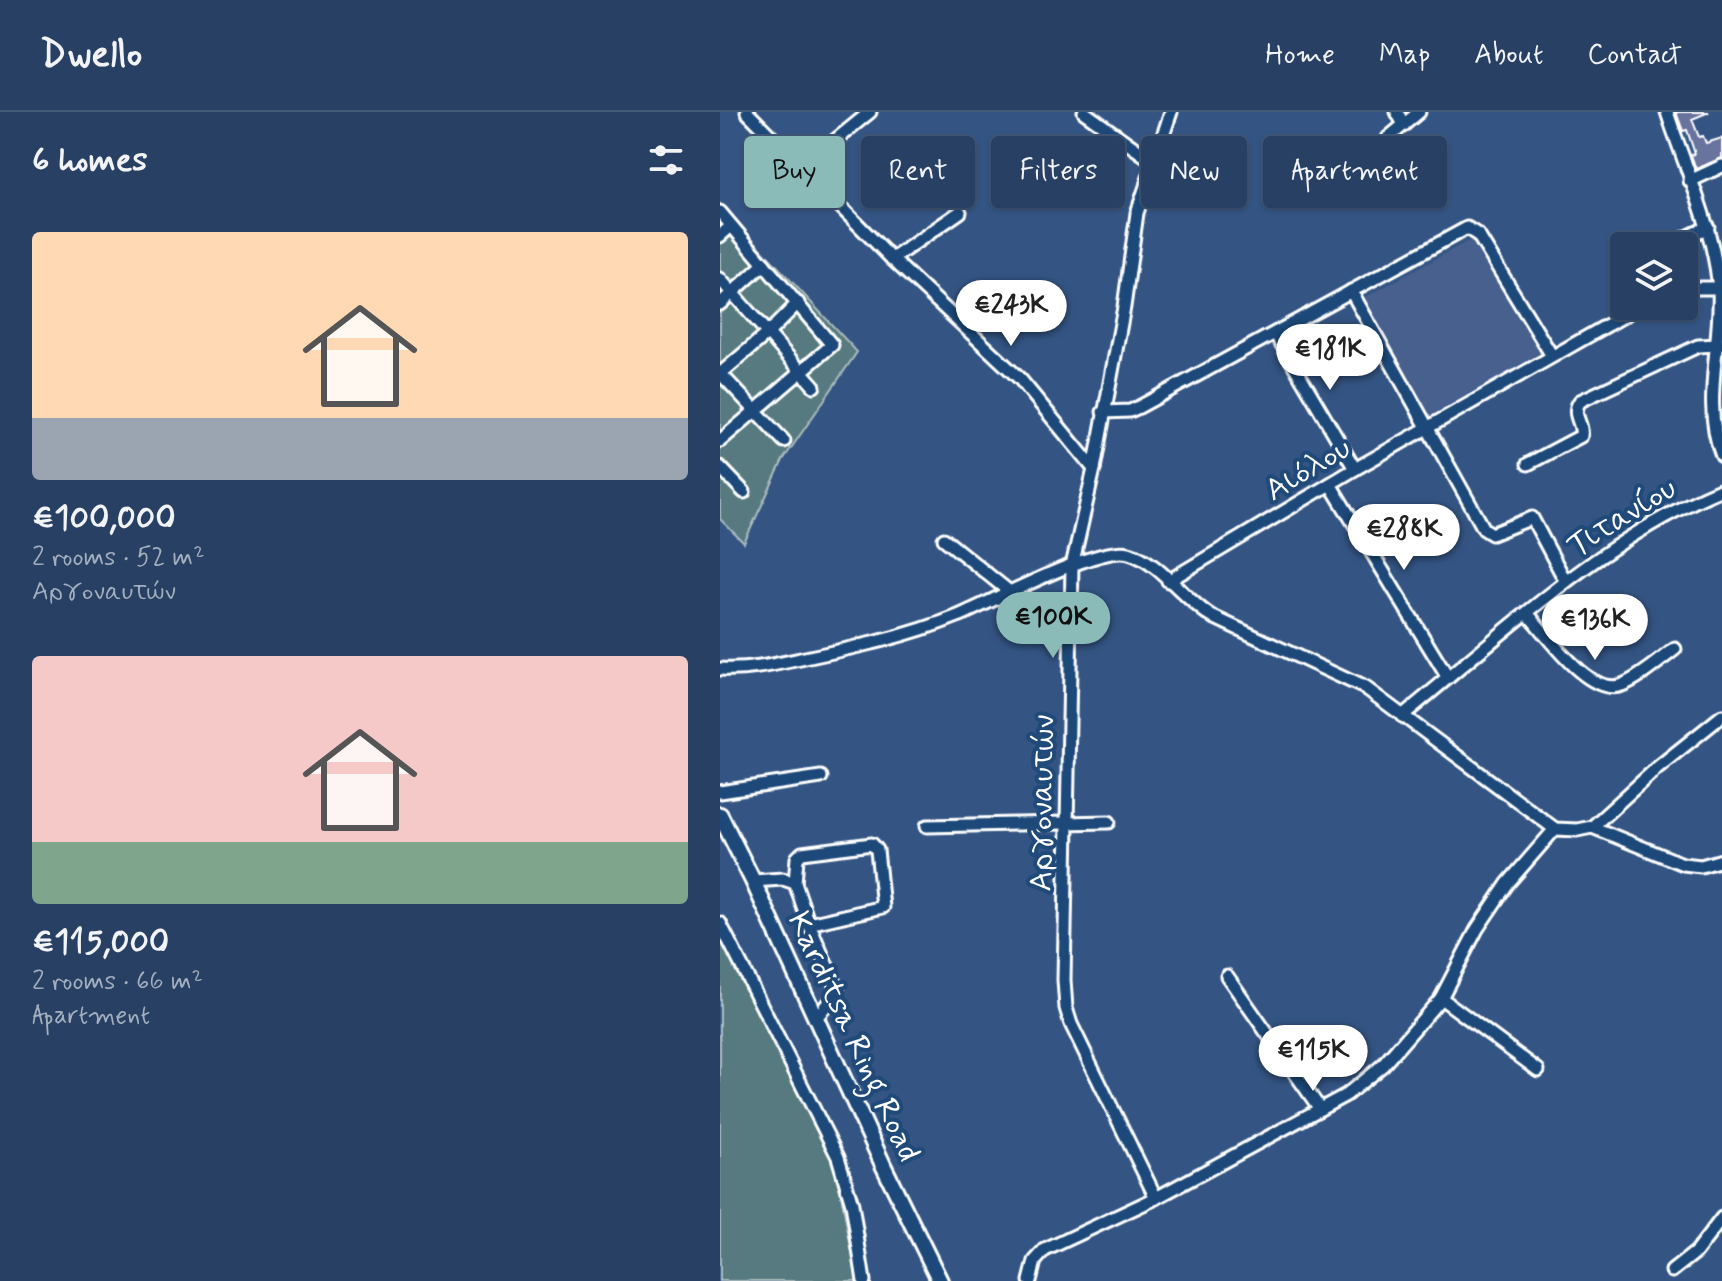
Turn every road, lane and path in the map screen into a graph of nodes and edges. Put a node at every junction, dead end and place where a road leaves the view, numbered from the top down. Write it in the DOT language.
graph roads {
  1 [pos="747,112"];
  2 [pos="870,112"];
  3 [pos="1084,112"];
  4 [pos="1171,112"];
  5 [pos="1397,112"];
  6 [pos="1419,112"];
  7 [pos="1667,112"];
  8 [pos="1404,125"];
  9 [pos="770,136"];
  10 [pos="840,136"];
  11 [pos="1163,136"];
  12 [pos="1390,136"];
  13 [pos="1141,153"];
  14 [pos="1722,166"];
  15 [pos="1690,181"];
  16 [pos="1141,201"];
  17 [pos="841,208"];
  18 [pos="720,212"];
  19 [pos="960,212"];
  20 [pos="731,226"];
  21 [pos="1708,227"];
  22 [pos="1697,232"];
  23 [pos="720,236"];
  24 [pos="892,259"];
  25 [pos="764,264"];
  26 [pos="720,279"];
  27 [pos="1698,288"];
  28 [pos="1721,288"];
  29 [pos="1351,291"];
  30 [pos="732,293"];
  31 [pos="798,303"];
  32 [pos="720,304"];
  33 [pos="1616,320"];
  34 [pos="768,333"];
  35 [pos="1275,333"];
  36 [pos="1719,345"];
  37 [pos="1552,356"];
  38 [pos="801,371"];
  39 [pos="720,374"];
  40 [pos="814,386"];
  41 [pos="754,410"];
  42 [pos="1103,412"];
  43 [pos="1428,427"];
  44 [pos="720,441"];
  45 [pos="784,441"];
  46 [pos="1722,456"];
  47 [pos="1528,464"];
  48 [pos="720,467"];
  49 [pos="1094,469"];
  50 [pos="1355,469"];
  51 [pos="1330,484"];
  52 [pos="1722,489"];
  53 [pos="744,492"];
  54 [pos="944,539"];
  55 [pos="1072,566"];
  56 [pos="1168,581"];
  57 [pos="1566,582"];
  58 [pos="1011,593"];
  59 [pos="1527,613"];
  60 [pos="1675,649"];
  61 [pos="720,669"];
  62 [pos="1448,678"];
  63 [pos="1402,716"];
  64 [pos="1722,716"];
  65 [pos="821,777"];
  66 [pos="720,792"];
  67 [pos="720,815"];
  68 [pos="1109,822"];
  69 [pos="1068,823"];
  70 [pos="927,826"];
  71 [pos="1592,827"];
  72 [pos="1555,829"];
  73 [pos="1722,860"];
  74 [pos="753,881"];
  75 [pos="795,883"];
  76 [pos="720,923"];
  77 [pos="809,924"];
  78 [pos="1227,976"];
  79 [pos="1441,998"];
  80 [pos="817,1017"];
  81 [pos="1538,1070"];
  82 [pos="1320,1109"];
  83 [pos="1156,1198"];
  84 [pos="1722,1218"];
  85 [pos="1672,1271"];
  86 [pos="864,1281"];
  87 [pos="940,1281"];
  88 [pos="1030,1281"];
  1 -- 9 [label="street"];
  2 -- 10 [label="street"];
  3 -- 13 [label="street"];
  4 -- 11 [label="street, Αργοναυτών"];
  5 -- 8 [label="street"];
  6 -- 8 [label="street"];
  7 -- 15 [label="street"];
  8 -- 12 [label="street"];
  14 -- 15 [label="street"];
  15 -- 21 [label="street"];
  16 -- 42 [label="street, Αργοναυτών"];
  17 -- 24 [label="street"];
  18 -- 20 [label="street"];
  19 -- 24 [label="street"];
  20 -- 23 [label="street"];
  20 -- 25 [label="street"];
  21 -- 22 [label="street"];
  21 -- 28 [label="street"];
  24 -- 49 [label="street"];
  25 -- 30 [label="street"];
  25 -- 31 [label="street"];
  26 -- 30 [label="street"];
  27 -- 28 [label="street"];
  28 -- 36 [label="street"];
  29 -- 35 [label="street"];
  29 -- 37 [label="street"];
  29 -- 43 [label="street"];
  30 -- 32 [label="street"];
  30 -- 34 [label="street"];
  31 -- 34 [label="street"];
  31 -- 38 [label="street"];
  33 -- 37 [label="street, Αιόλου"];
  34 -- 38 [label="street"];
  34 -- 39 [label="street"];
  35 -- 42 [label="street"];
  35 -- 50 [label="street"];
  36 -- 46 [label="street"];
  36 -- 47 [label="street"];
  37 -- 43 [label="street, Αιόλου"];
  38 -- 40 [label="street"];
  38 -- 41 [label="street"];
  39 -- 41 [label="street"];
  41 -- 44 [label="street"];
  41 -- 45 [label="street"];
  42 -- 49 [label="street, Αργοναυτών"];
  43 -- 50 [label="street, Αιόλου"];
  43 -- 57 [label="street"];
  48 -- 53 [label="street"];
  49 -- 55 [label="street, Αργοναυτών"];
  50 -- 51 [label="street, Αιόλου"];
  51 -- 56 [label="street, Αιόλου"];
  51 -- 62 [label="street"];
  52 -- 57 [label="street, Τιτανίου"];
  54 -- 58 [label="street"];
  55 -- 56 [label="street"];
  55 -- 58 [label="street"];
  55 -- 69 [label="street, Αργοναυτών"];
  56 -- 63 [label="street"];
  57 -- 59 [label="street, Τιτανίου"];
  58 -- 61 [label="street"];
  59 -- 60 [label="street"];
  59 -- 62 [label="street, Τιτανίου"];
  62 -- 63 [label="street, Τιτανίου"];
  63 -- 72 [label="street"];
  64 -- 71 [label="street"];
  65 -- 66 [label="street"];
  67 -- 74 [label="main road, Karditsa Ring Road"];
  68 -- 69 [label="street"];
  69 -- 70 [label="street"];
  69 -- 83 [label="street, Αργοναυτών"];
  71 -- 72 [label="street"];
  71 -- 73 [label="street"];
  72 -- 79 [label="street"];
  74 -- 75 [label="street"];
  74 -- 80 [label="main road, Karditsa Ring Road"];
  75 -- 77 [label="street"];
  75 -- 77 [label="street"];
  76 -- 86 [label="street"];
  77 -- 80 [label="street"];
  78 -- 82 [label="street"];
  79 -- 81 [label="street"];
  79 -- 82 [label="street"];
  80 -- 87 [label="main road, Karditsa Ring Road"];
  82 -- 83 [label="street"];
  83 -- 88 [label="street"];
  84 -- 85 [label="street"];
}
